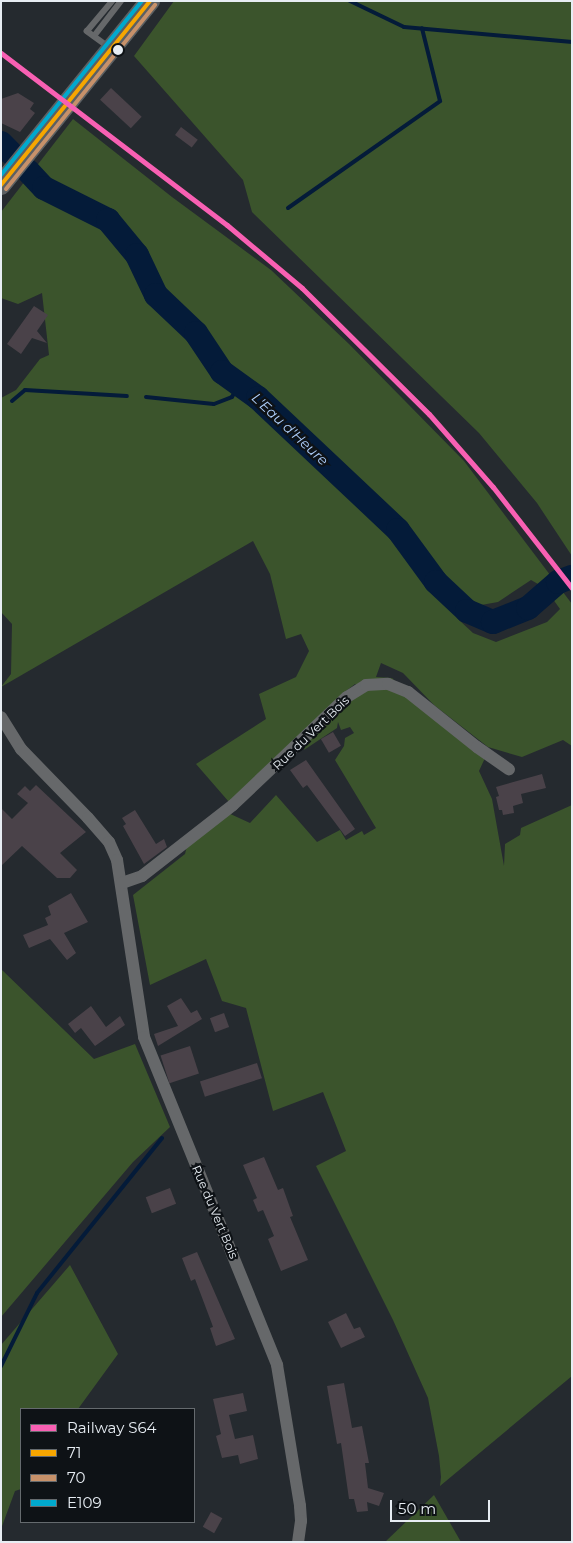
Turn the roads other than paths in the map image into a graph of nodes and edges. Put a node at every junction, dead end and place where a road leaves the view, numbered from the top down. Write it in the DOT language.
graph roads {
  1 [pos="112,1"];
  2 [pos="121,1"];
  3 [pos="145,3"];
  4 [pos="94,36"];
  5 [pos="111,49"];
  6 [pos="1,185"];
  7 [pos="1,716"];
  8 [pos="509,769"];
  9 [pos="122,883"];
  10 [pos="298,1542"];
  1 -- 4 [label="lane"];
  2 -- 4 [label="lane"];
  3 -- 5 [label="main road"];
  4 -- 5 [label="lane"];
  5 -- 6 [label="main road"];
  7 -- 9 [label="street, Rue du Vert Bois"];
  8 -- 9 [label="street, Rue du Vert Bois"];
  9 -- 10 [label="street, Rue du Vert Bois"];
}
